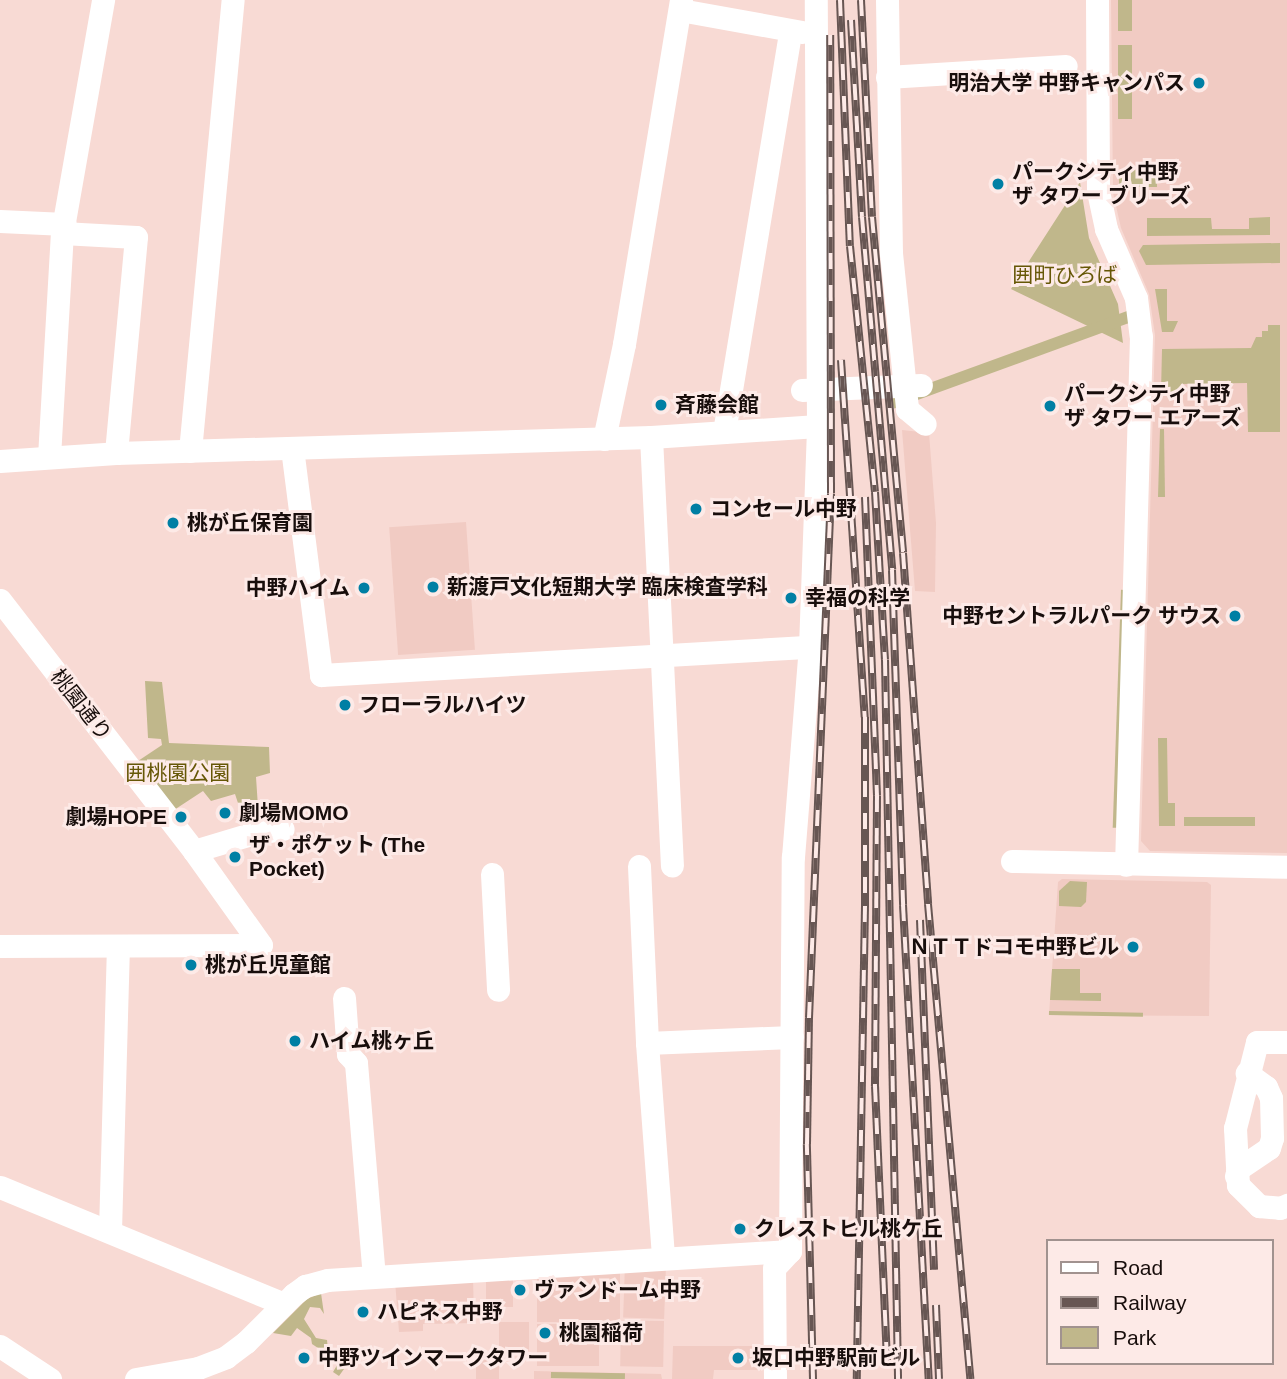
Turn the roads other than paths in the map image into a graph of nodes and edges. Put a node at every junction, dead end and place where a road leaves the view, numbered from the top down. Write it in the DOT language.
graph roads {
  1 [pos="103,0"];
  2 [pos="233,0"];
  3 [pos="816,0"];
  4 [pos="887,0"];
  5 [pos="1097,0"];
  6 [pos="680,5"];
  7 [pos="790,32"];
  8 [pos="816,32"];
  9 [pos="1066,66"];
  10 [pos="887,77"];
  11 [pos="0,221"];
  12 [pos="63,228"];
  13 [pos="921,384"];
  14 [pos="802,390"];
  15 [pos="925,424"];
  16 [pos="818,426"];
  17 [pos="724,432"];
  18 [pos="651,437"];
  19 [pos="604,439"];
  20 [pos="292,448"];
  21 [pos="190,451"];
  22 [pos="116,453"];
  23 [pos="50,457"];
  24 [pos="0,461"];
  25 [pos="0,600"];
  26 [pos="810,647"];
  27 [pos="661,657"];
  28 [pos="282,829"];
  29 [pos="194,851"];
  30 [pos="1012,861"];
  31 [pos="672,864"];
  32 [pos="1126,865"];
  33 [pos="639,866"];
  34 [pos="1287,867"];
  35 [pos="492,874"];
  36 [pos="0,946"];
  37 [pos="118,946"];
  38 [pos="498,990"];
  39 [pos="344,998"];
  40 [pos="792,1037"];
  41 [pos="1287,1042"];
  42 [pos="647,1043"];
  43 [pos="1247,1073"];
  44 [pos="1236,1176"];
  45 [pos="0,1187"];
  46 [pos="1287,1205"];
  47 [pos="110,1231"];
  48 [pos="790,1251"];
  49 [pos="663,1257"];
  50 [pos="374,1276"];
  51 [pos="284,1304"];
  52 [pos="0,1346"];
  53 [pos="50,1379"];
  54 [pos="136,1379"];
  55 [pos="775,1379"];
  1 -- 12 [label="street"];
  2 -- 21 [label="street"];
  3 -- 8 [label="street"];
  4 -- 10 [label="street"];
  5 -- 32 [label="street"];
  6 -- 7 [label="street"];
  6 -- 19 [label="street"];
  7 -- 8 [label="street"];
  7 -- 17 [label="street"];
  8 -- 16 [label="street"];
  9 -- 10 [label="street"];
  10 -- 15 [label="street"];
  11 -- 12 [label="street"];
  12 -- 22 [label="street"];
  12 -- 23 [label="street"];
  13 -- 14 [label="street"];
  16 -- 17 [label="street"];
  16 -- 26 [label="street"];
  17 -- 18 [label="street"];
  18 -- 19 [label="street"];
  18 -- 27 [label="street"];
  19 -- 20 [label="street"];
  20 -- 21 [label="street"];
  20 -- 27 [label="street"];
  21 -- 22 [label="street"];
  22 -- 23 [label="street"];
  23 -- 24 [label="street"];
  25 -- 29 [label="street, 桃園通り"];
  26 -- 27 [label="street"];
  26 -- 40 [label="street"];
  27 -- 31 [label="street"];
  28 -- 29 [label="street"];
  29 -- 37 [label="street, 桃園通り"];
  30 -- 32 [label="street"];
  32 -- 34 [label="street"];
  33 -- 42 [label="street"];
  35 -- 38 [label="street"];
  36 -- 37 [label="street"];
  37 -- 47 [label="street"];
  39 -- 50 [label="street"];
  40 -- 42 [label="street"];
  40 -- 48 [label="street"];
  41 -- 43 [label="street"];
  42 -- 49 [label="street"];
  43 -- 44 [label="street"];
  43 -- 44 [label="street"];
  44 -- 46 [label="street"];
  45 -- 47 [label="street"];
  47 -- 51 [label="street"];
  48 -- 49 [label="street"];
  48 -- 55 [label="street"];
  49 -- 50 [label="street"];
  50 -- 51 [label="street"];
  51 -- 54 [label="street"];
  52 -- 53 [label="street"];
}
